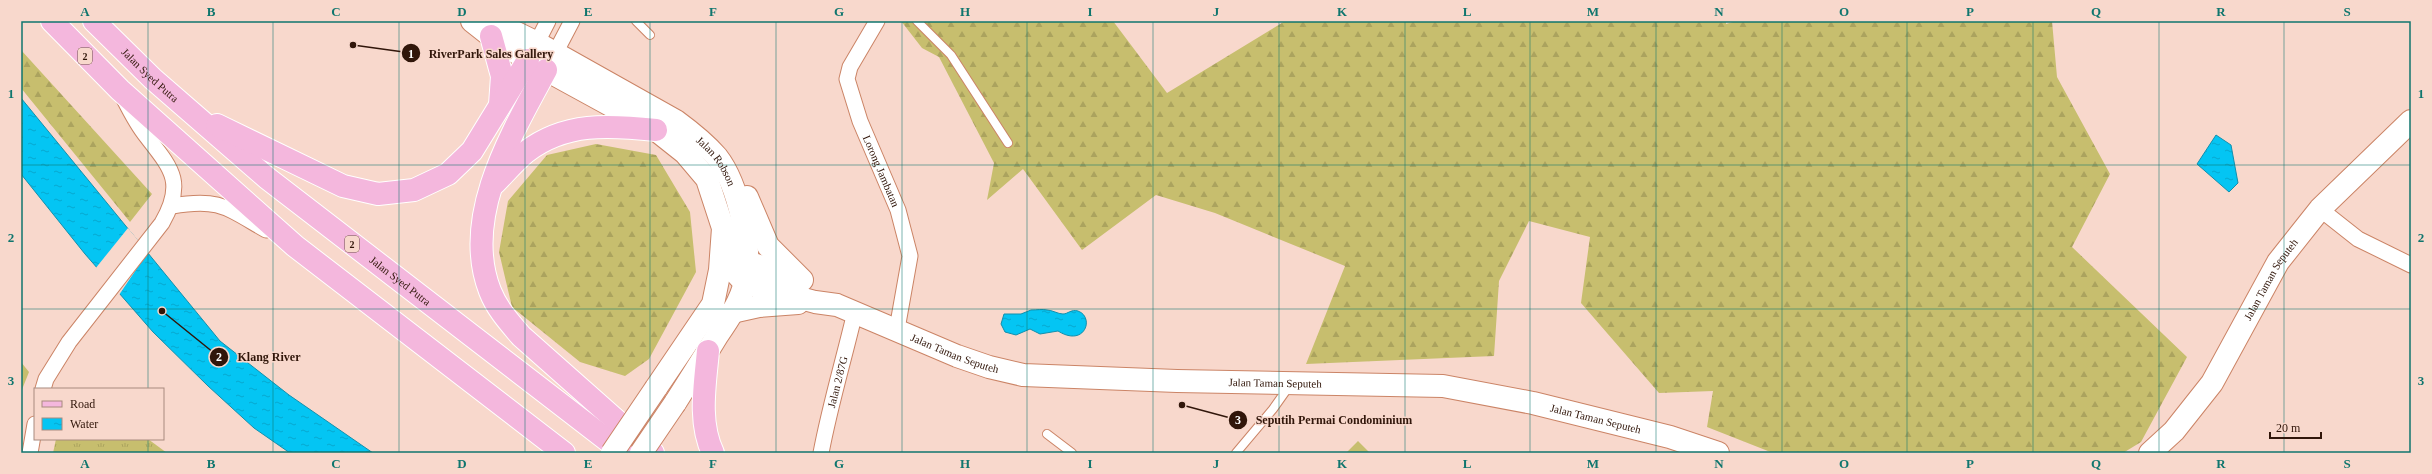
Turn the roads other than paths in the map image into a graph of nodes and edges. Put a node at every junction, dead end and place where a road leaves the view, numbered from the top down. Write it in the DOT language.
graph roads {
  1 [pos="52,21"];
  2 [pos="94,21"];
  3 [pos="472,21"];
  4 [pos="548,21"];
  5 [pos="572,21"];
  6 [pos="636,21"];
  7 [pos="877,21"];
  8 [pos="918,21"];
  9 [pos="491,29"];
  10 [pos="650,35"];
  11 [pos="542,56"];
  12 [pos="120,90"];
  13 [pos="499,110"];
  14 [pos="190,112"];
  15 [pos="2411,121"];
  16 [pos="656,130"];
  17 [pos="1008,143"];
  18 [pos="718,158"];
  19 [pos="490,188"];
  20 [pos="172,206"];
  21 [pos="2320,209"];
  22 [pos="723,228"];
  23 [pos="295,246"];
  24 [pos="2411,265"];
  25 [pos="742,272"];
  26 [pos="802,280"];
  27 [pos="816,302"];
  28 [pos="723,308"];
  29 [pos="846,308"];
  30 [pos="897,329"];
  31 [pos="708,350"];
  32 [pos="1293,381"];
  33 [pos="43,388"];
  34 [pos="34,430"];
  35 [pos="1047,434"];
  36 [pos="1711,452"];
  37 [pos="30,453"];
  38 [pos="564,453"];
  39 [pos="612,453"];
  40 [pos="624,453"];
  41 [pos="641,453"];
  42 [pos="653,453"];
  43 [pos="713,453"];
  44 [pos="821,453"];
  45 [pos="1072,453"];
  46 [pos="1236,453"];
  47 [pos="2150,453"];
  1 -- 12 [label="main road, 2"];
  2 -- 14 [label="main road, Jalan Syed Putra / 2"];
  3 -- 9 [label="street, Jalan Robson"];
  4 -- 11 [label="street"];
  5 -- 11 [label="street"];
  6 -- 10 [label="lane"];
  7 -- 30 [label="street, Lorong Jambatan"];
  8 -- 17 [label="lane"];
  9 -- 11 [label="street, Jalan Robson"];
  9 -- 13 [label="main road"];
  11 -- 13 [label="main road"];
  11 -- 16 [label="street, Jalan Robson"];
  11 -- 18 [label="street, Jalan Robson"];
  11 -- 19 [label="main road"];
  12 -- 20 [label="street"];
  12 -- 23 [label="main road, 2"];
  13 -- 14 [label="main road"];
  14 -- 40 [label="main road, Jalan Syed Putra / 2"];
  15 -- 21 [label="street, Jalan Taman Seputeh"];
  16 -- 19 [label="main road"];
  16 -- 22 [label="street, Jalan Robson"];
  18 -- 25 [label="street, Jalan Robson"];
  18 -- 26 [label="street"];
  19 -- 42 [label="main road"];
  20 -- 23 [label="street"];
  20 -- 33 [label="street"];
  21 -- 24 [label="street"];
  21 -- 47 [label="street, Jalan Taman Seputeh"];
  22 -- 25 [label="street"];
  22 -- 28 [label="street, Jalan Robson"];
  23 -- 38 [label="main road, 2"];
  25 -- 26 [label="street, Jalan Taman Seputeh"];
  25 -- 27 [label="street, Jalan Taman Seputeh"];
  25 -- 28 [label="street, Jalan Robson"];
  26 -- 29 [label="street, Jalan Taman Seputeh"];
  27 -- 28 [label="street"];
  27 -- 29 [label="street, Jalan Taman Seputeh"];
  28 -- 31 [label="street, Jalan Robson"];
  28 -- 39 [label="street, Jalan Robson, bridge"];
  29 -- 30 [label="street, Jalan Taman Seputeh"];
  29 -- 44 [label="street, Jalan 2/87G"];
  30 -- 32 [label="street, Jalan Taman Seputeh"];
  31 -- 41 [label="street, Jalan Robson, bridge"];
  31 -- 43 [label="main road"];
  32 -- 36 [label="street, Jalan Taman Seputeh"];
  32 -- 46 [label="lane"];
  34 -- 37 [label="street"];
  35 -- 45 [label="lane"];
}
